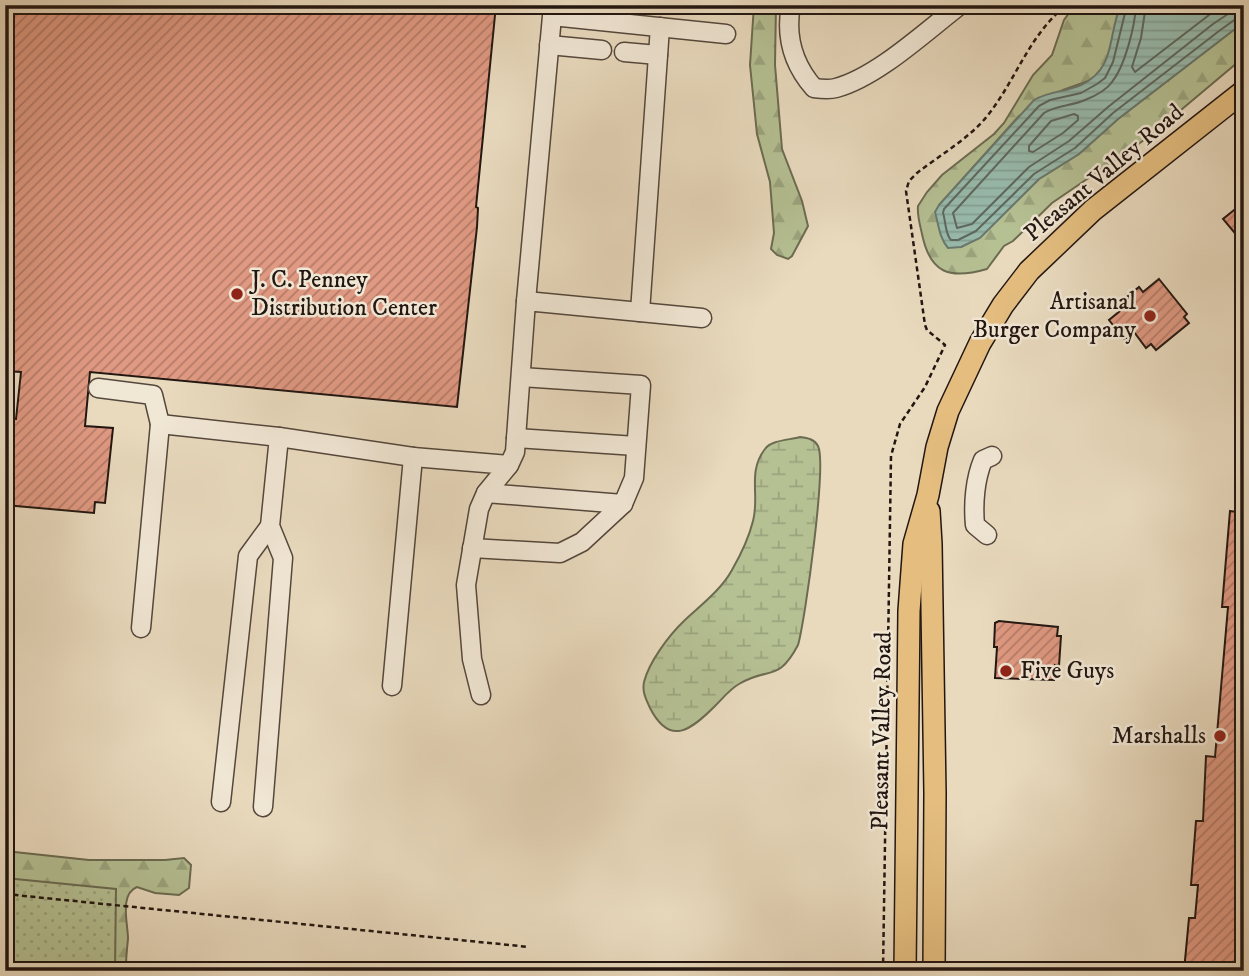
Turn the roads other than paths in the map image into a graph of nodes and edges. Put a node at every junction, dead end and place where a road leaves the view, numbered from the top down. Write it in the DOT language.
graph roads {
  1 [pos="791,5"];
  2 [pos="960,5"];
  3 [pos="660,27"];
  4 [pos="726,33"];
  5 [pos="549,45"];
  6 [pos="602,50"];
  7 [pos="624,52"];
  8 [pos="658,55"];
  9 [pos="1244,91"];
  10 [pos="526,301"];
  11 [pos="640,312"];
  12 [pos="702,318"];
  13 [pos="521,377"];
  14 [pos="98,388"];
  15 [pos="160,425"];
  16 [pos="279,437"];
  17 [pos="516,438"];
  18 [pos="636,446"];
  19 [pos="992,456"];
  20 [pos="414,457"];
  21 [pos="509,465"];
  22 [pos="486,493"];
  23 [pos="928,495"];
  24 [pos="623,504"];
  25 [pos="270,526"];
  26 [pos="987,535"];
  27 [pos="472,548"];
  28 [pos="141,628"];
  29 [pos="392,685"];
  30 [pos="481,695"];
  31 [pos="221,802"];
  32 [pos="263,807"];
  33 [pos="935,822"];
  34 [pos="906,832"];
  35 [pos="935,843"];
  36 [pos="905,971"];
  37 [pos="934,971"];
  1 -- 2 [label="street"];
  3 -- 4 [label="street"];
  3 -- 5 [label="street"];
  3 -- 8 [label="street"];
  5 -- 6 [label="street"];
  5 -- 10 [label="street"];
  7 -- 8 [label="street"];
  8 -- 11 [label="street"];
  9 -- 23 [label="main road, Pleasant Valley Road"];
  10 -- 11 [label="street"];
  10 -- 13 [label="street"];
  11 -- 12 [label="street"];
  13 -- 17 [label="street"];
  13 -- 18 [label="street"];
  14 -- 15 [label="street"];
  15 -- 16 [label="street"];
  15 -- 28 [label="street"];
  16 -- 20 [label="street"];
  16 -- 25 [label="street"];
  17 -- 18 [label="street"];
  17 -- 21 [label="street"];
  18 -- 24 [label="street"];
  19 -- 26 [label="street"];
  20 -- 21 [label="street"];
  20 -- 29 [label="street"];
  21 -- 22 [label="street"];
  22 -- 24 [label="street"];
  22 -- 27 [label="street"];
  23 -- 33 [label="main road, Pleasant Valley Road"];
  23 -- 34 [label="main road, Pleasant Valley Road"];
  24 -- 27 [label="street"];
  25 -- 31 [label="street"];
  25 -- 32 [label="street"];
  27 -- 30 [label="street"];
  33 -- 34 [label="main road"];
  33 -- 35 [label="main road, Pleasant Valley Road"];
  34 -- 35 [label="main road"];
  34 -- 36 [label="main road, Pleasant Valley Road"];
  35 -- 37 [label="main road, Pleasant Valley Road"];
}
